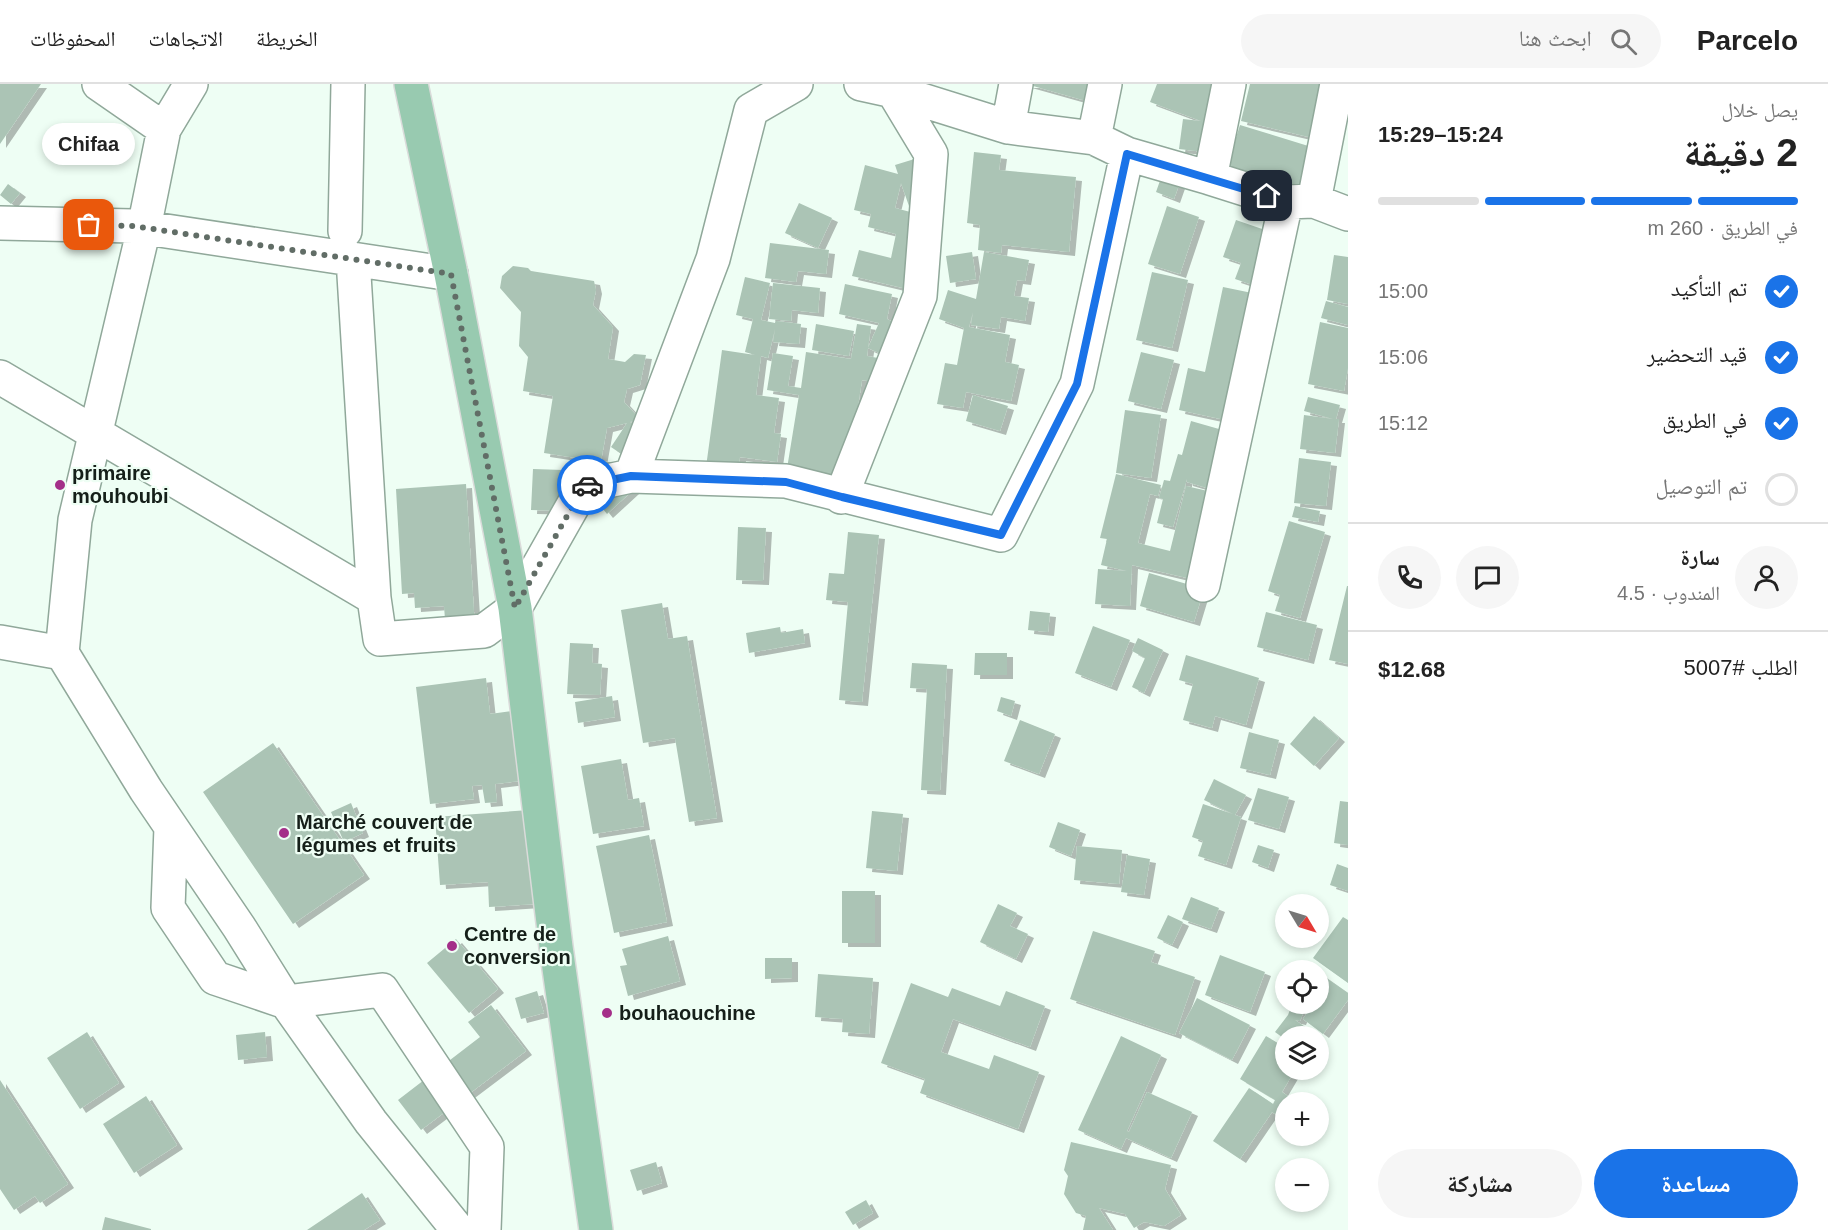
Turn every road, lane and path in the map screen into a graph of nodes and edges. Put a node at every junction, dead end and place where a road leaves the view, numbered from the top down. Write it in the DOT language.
graph roads {
  1 [pos="99,84"];
  2 [pos="191,84"];
  3 [pos="348,84"];
  4 [pos="411,84"];
  5 [pos="861,84"];
  6 [pos="1016,84"];
  7 [pos="1105,84"];
  8 [pos="1229,84"];
  9 [pos="1337,84"];
  10 [pos="786,87"];
  11 [pos="893,91"];
  12 [pos="1008,127"];
  13 [pos="164,129"];
  14 [pos="1094,138"];
  15 [pos="1127,154"];
  16 [pos="1210,178"];
  17 [pos="1300,202"];
  18 [pos="1348,214"];
  19 [pos="0,223"];
  20 [pos="144,228"];
  21 [pos="349,245"];
  22 [pos="451,274"];
  23 [pos="0,377"];
  24 [pos="95,435"];
  25 [pos="631,476"];
  26 [pos="842,497"];
  27 [pos="1203,585"];
  28 [pos="374,598"];
  29 [pos="515,608"];
  30 [pos="0,642"];
  31 [pos="62,653"];
  32 [pos="171,828"];
  33 [pos="286,1002"];
  34 [pos="458,1230"];
  35 [pos="484,1230"];
  36 [pos="596,1230"];
  1 -- 13 [label="street"];
  2 -- 13 [label="street"];
  3 -- 21 [label="street"];
  4 -- 22 [label="main road"];
  5 -- 11 [label="street"];
  6 -- 12 [label="street"];
  7 -- 14 [label="street"];
  8 -- 16 [label="street"];
  9 -- 17 [label="street"];
  10 -- 25 [label="street"];
  11 -- 12 [label="street"];
  11 -- 26 [label="street"];
  12 -- 14 [label="street"];
  13 -- 20 [label="street"];
  14 -- 15 [label="street"];
  15 -- 16 [label="street"];
  15 -- 26 [label="street"];
  16 -- 17 [label="street"];
  17 -- 18 [label="street"];
  17 -- 27 [label="street"];
  19 -- 20 [label="street"];
  20 -- 21 [label="street"];
  20 -- 24 [label="street"];
  21 -- 22 [label="street"];
  21 -- 28 [label="street"];
  22 -- 29 [label="main road"];
  23 -- 24 [label="street"];
  24 -- 28 [label="street"];
  24 -- 31 [label="street"];
  25 -- 26 [label="street"];
  25 -- 29 [label="street"];
  28 -- 29 [label="street"];
  29 -- 36 [label="main road"];
  30 -- 31 [label="street"];
  31 -- 32 [label="street"];
  32 -- 33 [label="street"];
  32 -- 33 [label="street"];
  33 -- 34 [label="street"];
  33 -- 35 [label="street"];
}
